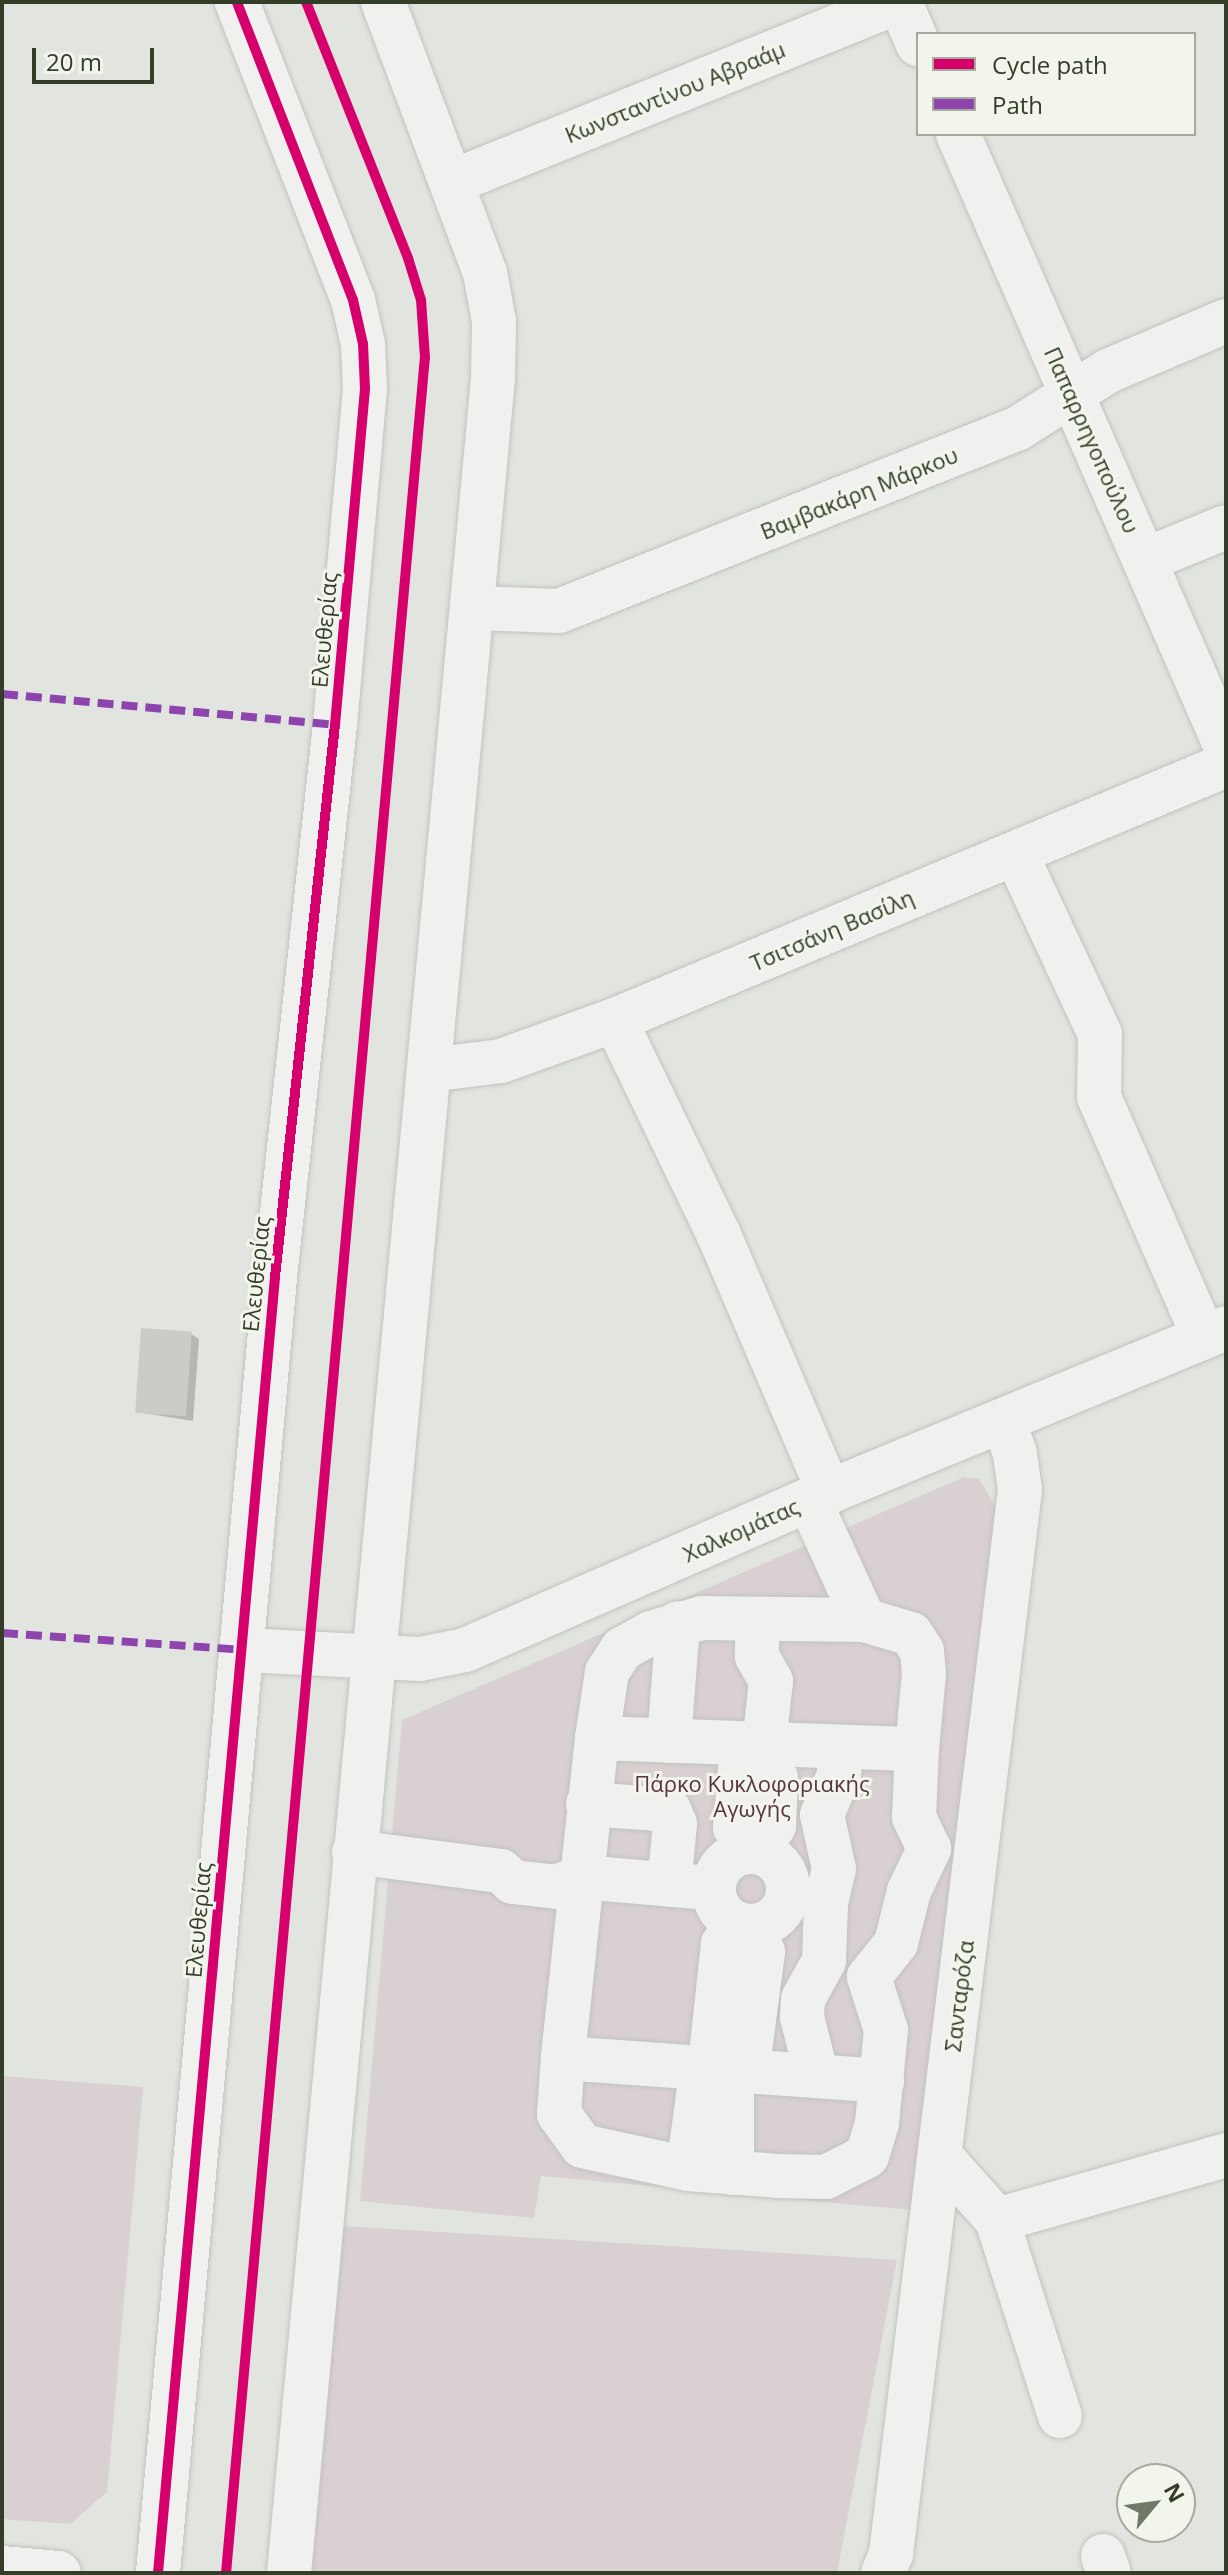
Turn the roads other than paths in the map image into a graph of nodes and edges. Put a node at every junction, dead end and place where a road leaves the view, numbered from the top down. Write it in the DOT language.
graph roads {
  1 [pos="237,2"];
  2 [pos="383,2"];
  3 [pos="899,2"];
  4 [pos="916,40"];
  5 [pos="959,136"];
  6 [pos="452,182"];
  7 [pos="1226,321"];
  8 [pos="1071,392"];
  9 [pos="1226,527"];
  10 [pos="1145,560"];
  11 [pos="474,608"];
  12 [pos="1226,747"];
  13 [pos="1226,765"];
  14 [pos="1016,854"];
  15 [pos="615,1020"];
  16 [pos="429,1070"];
  17 [pos="1215,1332"];
  18 [pos="1003,1421"];
  19 [pos="819,1496"];
  20 [pos="778,1620"];
  21 [pos="864,1620"];
  22 [pos="678,1623"];
  23 [pos="243,1650"];
  24 [pos="370,1657"];
  25 [pos="597,1738"];
  26 [pos="669,1741"];
  27 [pos="764,1744"];
  28 [pos="841,1747"];
  29 [pos="917,1749"];
  30 [pos="588,1804"];
  31 [pos="753,1851"];
  32 [pos="354,1852"];
  33 [pos="580,1877"];
  34 [pos="690,1887"];
  35 [pos="806,1902"];
  36 [pos="750,1927"];
  37 [pos="563,2058"];
  38 [pos="732,2070"];
  39 [pos="817,2076"];
  40 [pos="882,2081"];
  41 [pos="1226,2155"];
  42 [pos="940,2156"];
  43 [pos="688,2169"];
  44 [pos="732,2173"];
  45 [pos="997,2220"];
  46 [pos="1060,2416"];
  47 [pos="2,2568"];
  48 [pos="59,2573"];
  49 [pos="158,2573"];
  50 [pos="289,2573"];
  51 [pos="883,2573"];
  1 -- 23 [label="street, Ελευθερίας"];
  2 -- 6 [label="street"];
  3 -- 4 [label="street"];
  3 -- 6 [label="street, Κωνσταντίνου Αβραάμ"];
  5 -- 8 [label="street, Παπαρρηγοπούλου"];
  6 -- 11 [label="street"];
  7 -- 8 [label="street, Βαμβακάρη Μάρκου"];
  8 -- 10 [label="street, Παπαρρηγοπούλου"];
  8 -- 11 [label="street, Βαμβακάρη Μάρκου"];
  9 -- 10 [label="street"];
  10 -- 12 [label="street, Παπαρρηγοπούλου"];
  11 -- 16 [label="street"];
  13 -- 14 [label="street, Τσιτσάνη Βασίλη"];
  14 -- 15 [label="street, Τσιτσάνη Βασίλη"];
  14 -- 17 [label="street"];
  15 -- 16 [label="street, Τσιτσάνη Βασίλη"];
  15 -- 19 [label="street"];
  16 -- 24 [label="street"];
  17 -- 18 [label="street, Χαλκομάτας"];
  18 -- 19 [label="street, Χαλκομάτας"];
  18 -- 42 [label="street, Σανταρόζα"];
  19 -- 21 [label="street"];
  19 -- 24 [label="street, Χαλκομάτας"];
  20 -- 21 [label="street"];
  20 -- 22 [label="street"];
  20 -- 27 [label="street"];
  21 -- 29 [label="street"];
  22 -- 25 [label="street"];
  22 -- 26 [label="street"];
  23 -- 24 [label="street, Χαλκομάτας"];
  23 -- 49 [label="street, Ελευθερίας"];
  24 -- 32 [label="street"];
  25 -- 26 [label="street"];
  25 -- 30 [label="street"];
  26 -- 27 [label="street"];
  27 -- 28 [label="street"];
  27 -- 31 [label="street"];
  28 -- 29 [label="street"];
  28 -- 35 [label="street"];
  29 -- 40 [label="street"];
  30 -- 33 [label="street"];
  30 -- 34 [label="street"];
  31 -- 34 [label="street"];
  31 -- 35 [label="street"];
  32 -- 33 [label="street"];
  32 -- 50 [label="street"];
  33 -- 34 [label="street"];
  33 -- 37 [label="street"];
  34 -- 36 [label="street"];
  35 -- 36 [label="street"];
  35 -- 39 [label="street"];
  36 -- 38 [label="street"];
  37 -- 38 [label="street"];
  37 -- 43 [label="street"];
  38 -- 39 [label="street"];
  38 -- 43 [label="street"];
  38 -- 44 [label="street"];
  39 -- 40 [label="street"];
  40 -- 44 [label="street"];
  41 -- 45 [label="street"];
  42 -- 45 [label="street"];
  42 -- 51 [label="street, Σανταρόζα"];
  43 -- 44 [label="street"];
  45 -- 46 [label="street"];
  47 -- 48 [label="street"];
}
